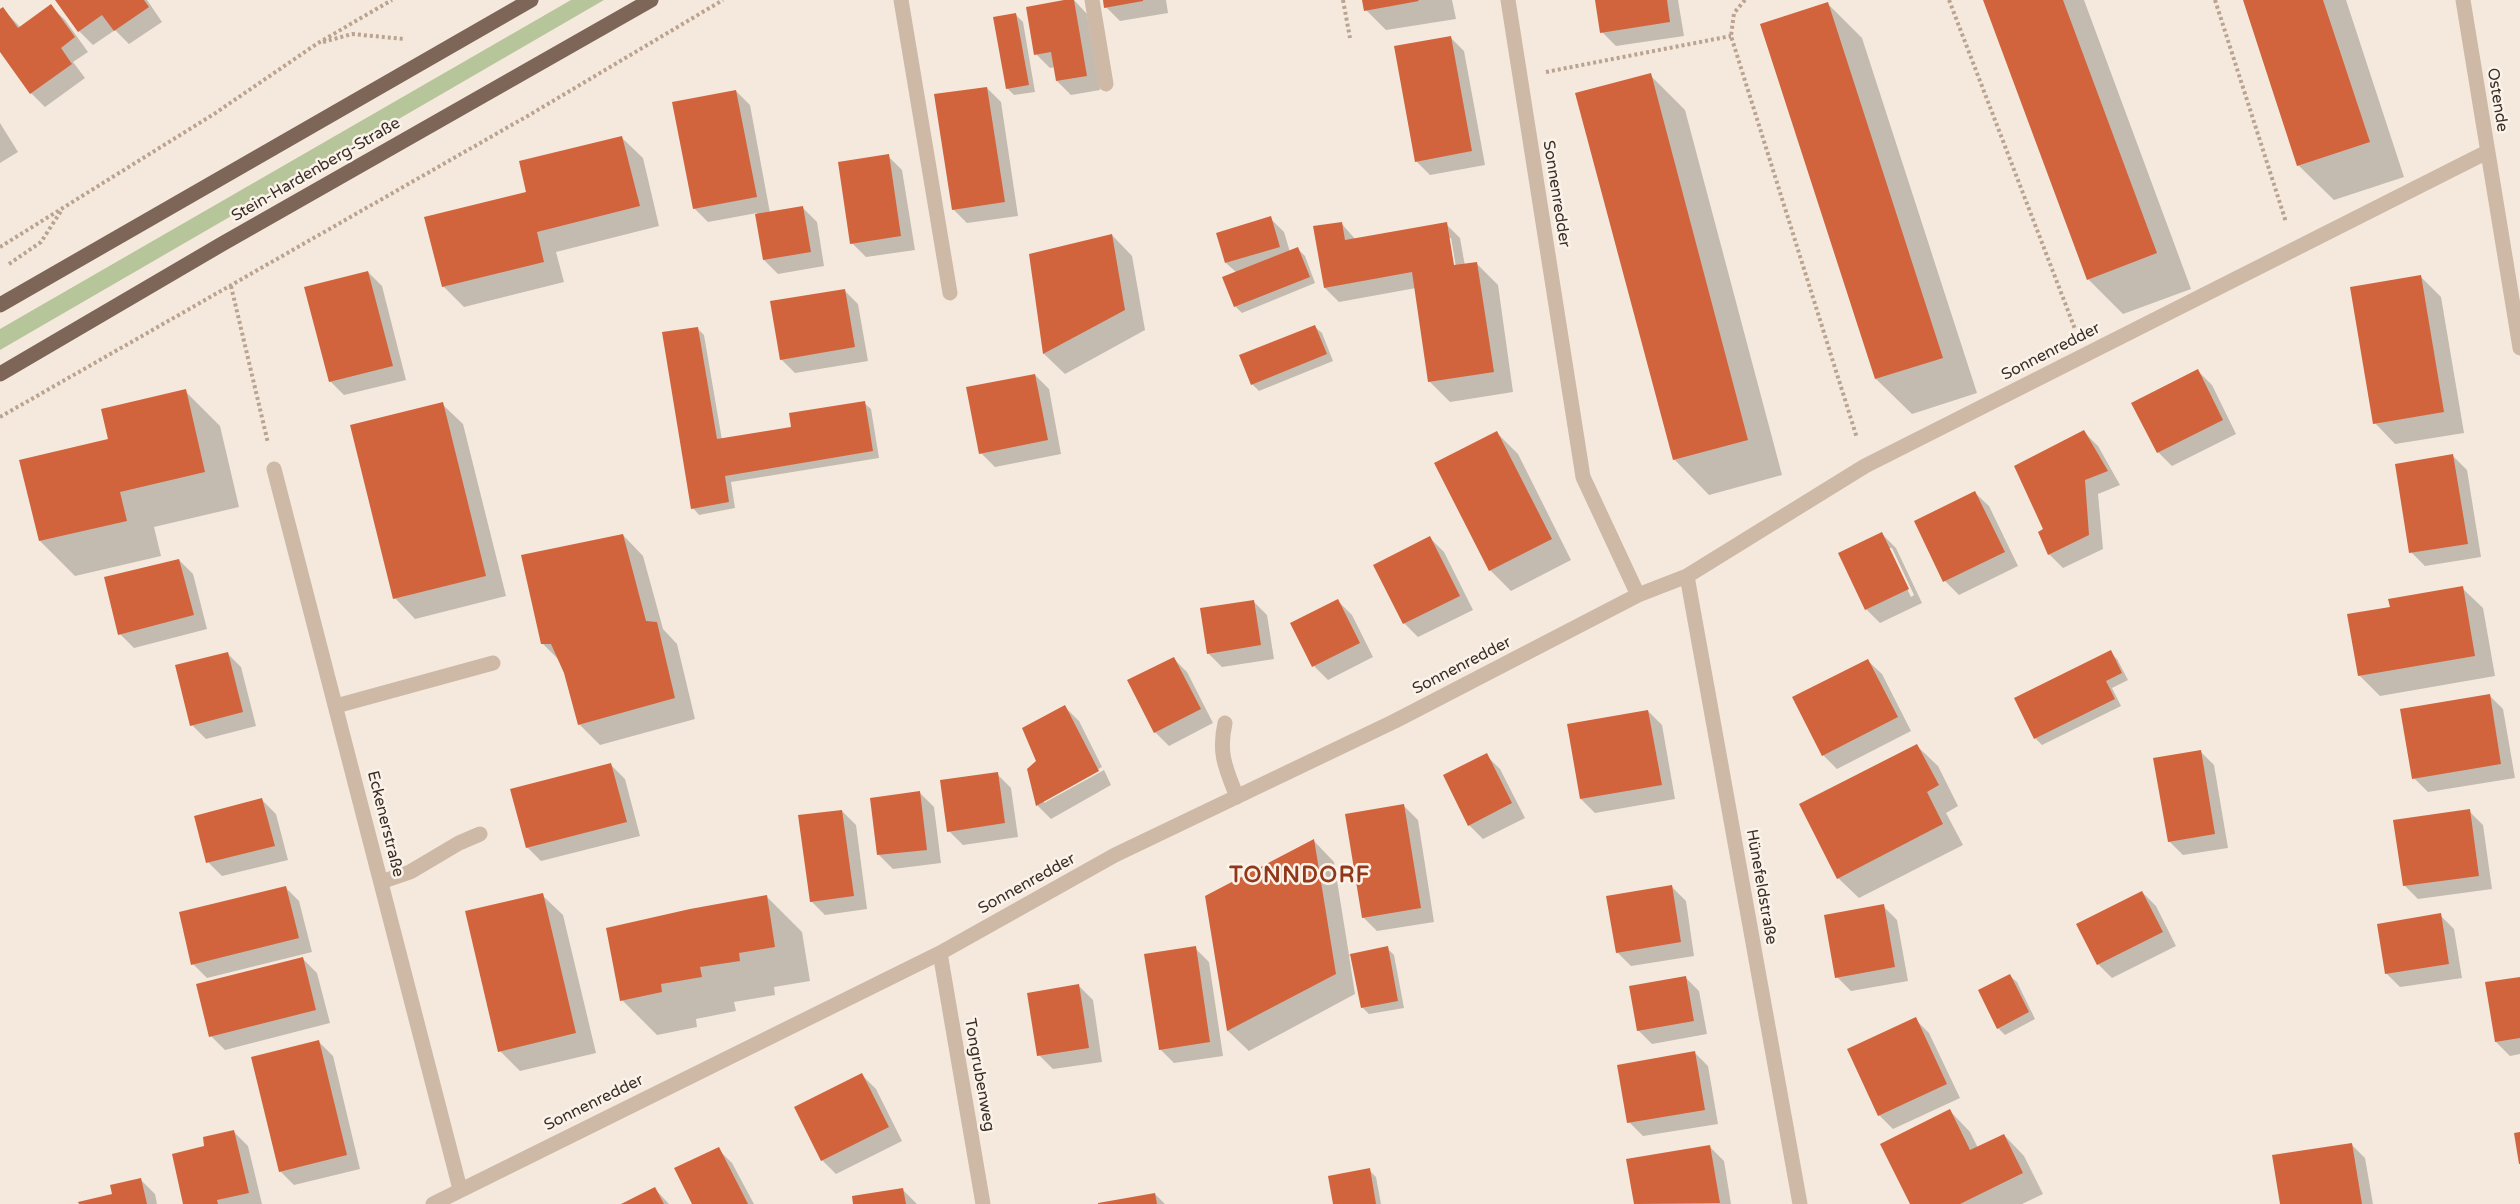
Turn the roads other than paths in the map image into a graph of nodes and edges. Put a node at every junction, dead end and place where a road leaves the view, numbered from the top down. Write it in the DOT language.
graph roads {
  1 [pos="531,0"];
  2 [pos="651,0"];
  3 [pos="901,0"];
  4 [pos="1092,0"];
  5 [pos="1508,0"];
  6 [pos="2463,0"];
  7 [pos="1106,84"];
  8 [pos="2487,152"];
  9 [pos="950,293"];
  10 [pos="0,305"];
  11 [pos="2520,348"];
  12 [pos="0,374"];
  13 [pos="274,469"];
  14 [pos="1687,576"];
  15 [pos="1638,595"];
  16 [pos="493,663"];
  17 [pos="336,706"];
  18 [pos="1225,723"];
  19 [pos="1237,797"];
  20 [pos="480,834"];
  21 [pos="381,882"];
  22 [pos="940,953"];
  23 [pos="460,1189"];
  24 [pos="433,1204"];
  25 [pos="983,1204"];
  26 [pos="1800,1204"];
  1 -- 10 [label="main road"];
  2 -- 12 [label="main road, Stein-Hardenberg-Straße"];
  3 -- 9 [label="street"];
  4 -- 7 [label="street"];
  5 -- 15 [label="street, Sonnenredder"];
  6 -- 8 [label="street, Ostende"];
  8 -- 11 [label="street, Ostende"];
  8 -- 14 [label="street, Sonnenredder"];
  13 -- 17 [label="street, Eckenerstraße"];
  14 -- 15 [label="street, Sonnenredder"];
  14 -- 26 [label="street, Hünefeldstraße"];
  15 -- 19 [label="street, Sonnenredder"];
  16 -- 17 [label="street"];
  17 -- 21 [label="street, Eckenerstraße"];
  18 -- 19 [label="street"];
  19 -- 22 [label="street, Sonnenredder"];
  20 -- 21 [label="street"];
  21 -- 23 [label="street, Eckenerstraße"];
  22 -- 23 [label="street, Sonnenredder"];
  22 -- 25 [label="street, Tongrubenweg"];
  23 -- 24 [label="street, Sonnenredder"];
}
